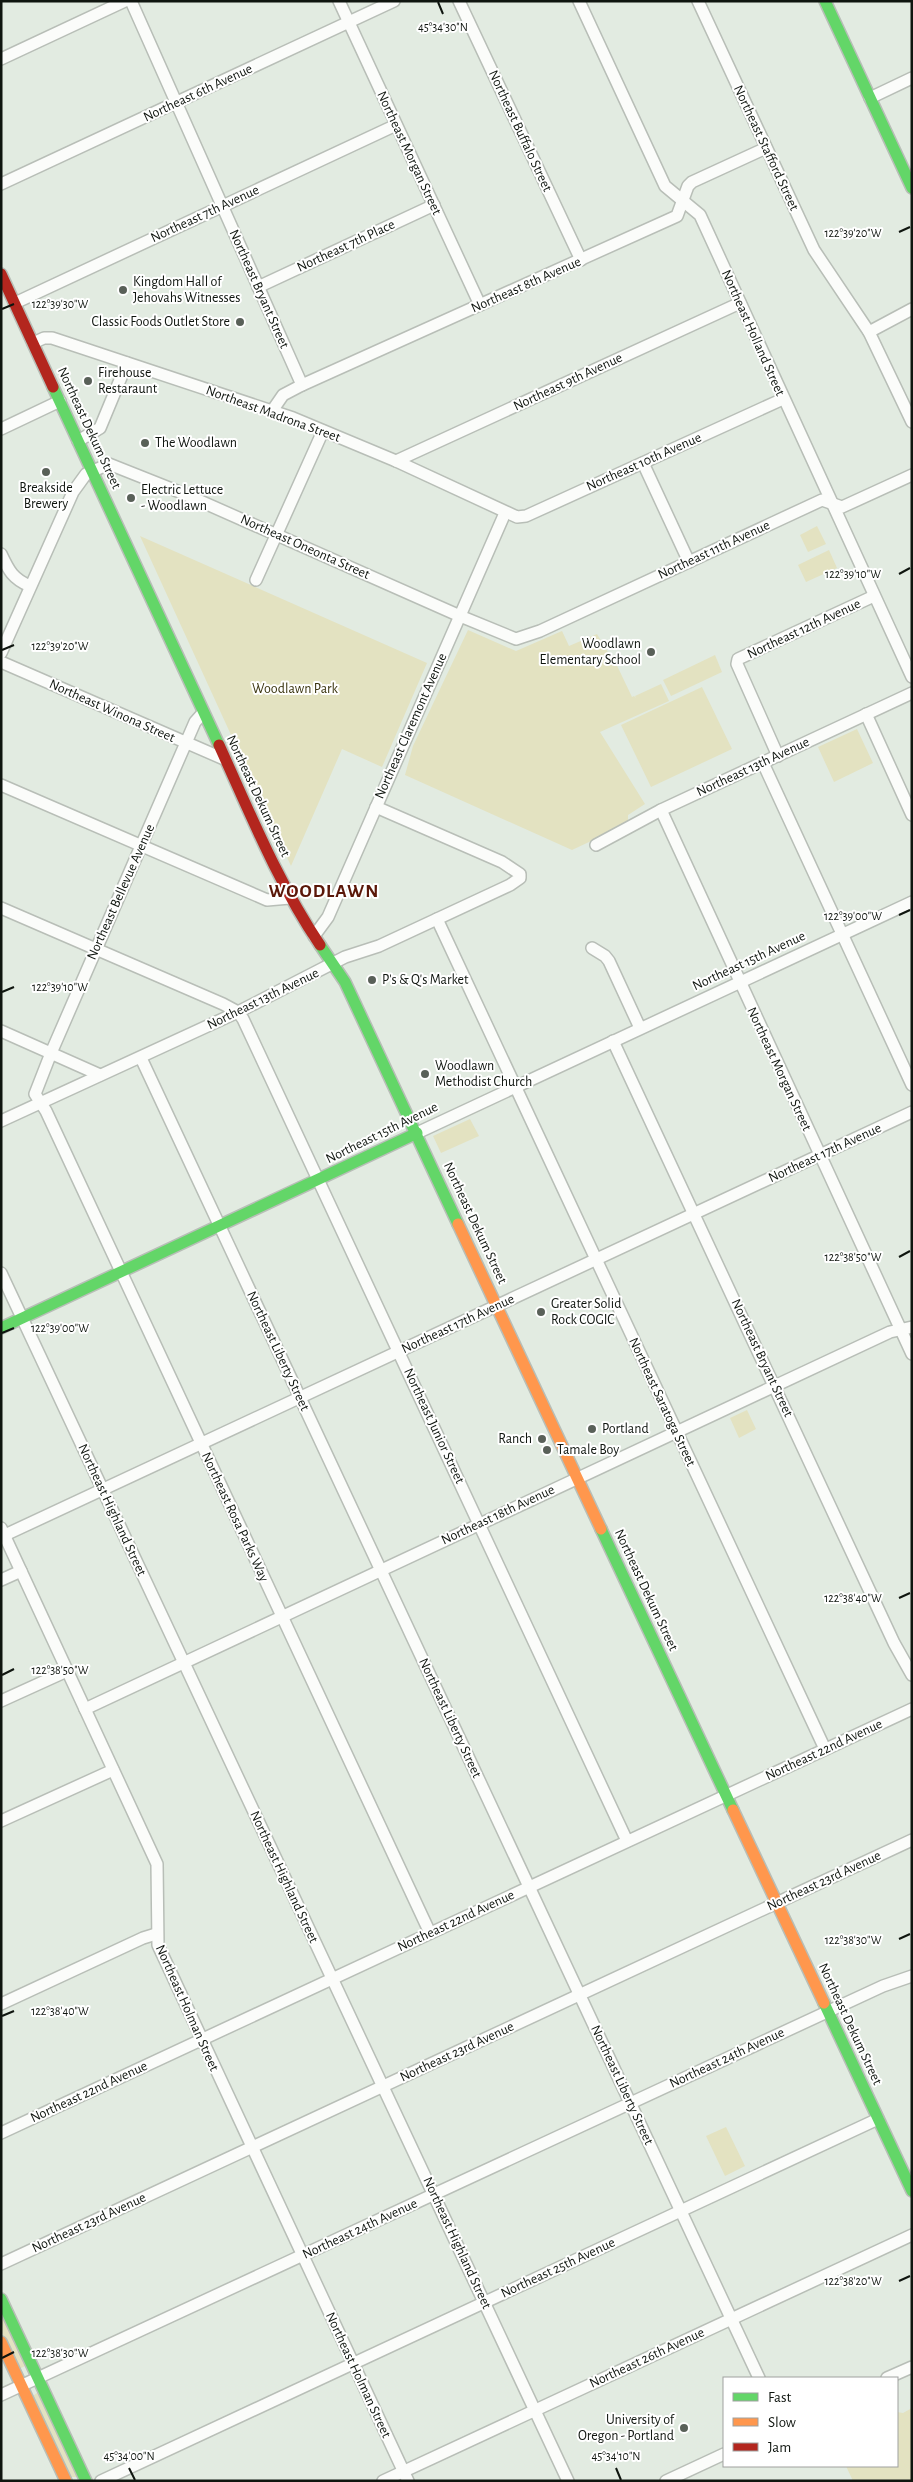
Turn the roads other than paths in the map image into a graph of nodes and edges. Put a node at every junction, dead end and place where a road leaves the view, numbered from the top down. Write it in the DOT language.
graph roads {
  1 [pos="125,1"];
  2 [pos="131,1"];
  3 [pos="339,1"];
  4 [pos="394,1"];
  5 [pos="459,1"];
  6 [pos="579,1"];
  7 [pos="698,1"];
  8 [pos="825,1"];
  9 [pos="349,22"];
  10 [pos="1,59"];
  11 [pos="912,78"];
  12 [pos="870,98"];
  13 [pos="176,103"];
  14 [pos="396,125"];
  15 [pos="766,148"];
  16 [pos="1,184"];
  17 [pos="912,188"];
  18 [pos="683,200"];
  19 [pos="434,205"];
  20 [pos="222,206"];
  21 [pos="581,260"];
  22 [pos="1,274"];
  23 [pos="258,287"];
  24 [pos="15,303"];
  25 [pos="740,303"];
  26 [pos="480,306"];
  27 [pos="912,309"];
  28 [pos="869,332"];
  29 [pos="33,343"];
  30 [pos="127,363"];
  31 [pos="302,385"];
  32 [pos="783,399"];
  33 [pos="60,401"];
  34 [pos="272,411"];
  35 [pos="912,422"];
  36 [pos="1,429"];
  37 [pos="323,431"];
  38 [pos="78,441"];
  39 [pos="396,461"];
  40 [pos="643,463"];
  41 [pos="92,471"];
  42 [pos="912,475"];
  43 [pos="831,503"];
  44 [pos="505,513"];
  45 [pos="276,535"];
  46 [pos="1,554"];
  47 [pos="689,562"];
  48 [pos="256,580"];
  49 [pos="30,586"];
  50 [pos="874,596"];
  51 [pos="460,616"];
  52 [pos="516,639"];
  53 [pos="1,653"];
  54 [pos="1,662"];
  55 [pos="912,677"];
  56 [pos="912,693"];
  57 [pos="204,712"];
  58 [pos="866,714"];
  59 [pos="186,743"];
  60 [pos="778,756"];
  61 [pos="224,759"];
  62 [pos="763,763"];
  63 [pos="1,784"];
  64 [pos="376,807"];
  65 [pos="660,810"];
  66 [pos="912,815"];
  67 [pos="596,845"];
  68 [pos="141,846"];
  69 [pos="290,898"];
  70 [pos="912,902"];
  71 [pos="1,908"];
  72 [pos="437,919"];
  73 [pos="842,934"];
  74 [pos="314,936"];
  75 [pos="592,948"];
  76 [pos="96,950"];
  77 [pos="332,963"];
  78 [pos="739,982"];
  79 [pos="238,1012"];
  80 [pos="640,1028"];
  81 [pos="1,1031"];
  82 [pos="613,1041"];
  83 [pos="51,1053"];
  84 [pos="141,1058"];
  85 [pos="100,1075"];
  86 [pos="912,1085"];
  87 [pos="515,1087"];
  88 [pos="39,1103"];
  89 [pos="912,1112"];
  90 [pos="1,1121"];
  91 [pos="416,1133"];
  92 [pos="820,1155"];
  93 [pos="319,1180"];
  94 [pos="694,1214"];
  95 [pos="220,1226"];
  96 [pos="595,1260"];
  97 [pos="121,1272"];
  98 [pos="1,1273"];
  99 [pos="497,1306"];
  100 [pos="23,1318"];
  101 [pos="1,1328"];
  102 [pos="906,1328"];
  103 [pos="399,1352"];
  104 [pos="912,1354"];
  105 [pos="775,1386"];
  106 [pos="300,1397"];
  107 [pos="676,1432"];
  108 [pos="202,1444"];
  109 [pos="577,1478"];
  110 [pos="103,1490"];
  111 [pos="479,1524"];
  112 [pos="3,1532"];
  113 [pos="381,1570"];
  114 [pos="21,1571"];
  115 [pos="1,1580"];
  116 [pos="282,1616"];
  117 [pos="184,1662"];
  118 [pos="68,1671"];
  119 [pos="912,1675"];
  120 [pos="1,1701"];
  121 [pos="85,1708"];
  122 [pos="912,1709"];
  123 [pos="825,1749"];
  124 [pos="114,1770"];
  125 [pos="725,1795"];
  126 [pos="1,1820"];
  127 [pos="912,1840"];
  128 [pos="627,1841"];
  129 [pos="529,1887"];
  130 [pos="777,1903"];
  131 [pos="430,1932"];
  132 [pos="156,1934"];
  133 [pos="912,1976"];
  134 [pos="332,1978"];
  135 [pos="580,1995"];
  136 [pos="1,2004"];
  137 [pos="828,2012"];
  138 [pos="200,2040"];
  139 [pos="383,2087"];
  140 [pos="630,2102"];
  141 [pos="878,2119"];
  142 [pos="1,2132"];
  143 [pos="252,2148"];
  144 [pos="912,2191"];
  145 [pos="434,2195"];
  146 [pos="681,2211"];
  147 [pos="912,2235"];
  148 [pos="302,2256"];
  149 [pos="1,2264"];
  150 [pos="1,2299"];
  151 [pos="484,2303"];
  152 [pos="731,2318"];
  153 [pos="1,2342"];
  154 [pos="353,2363"];
  155 [pos="912,2367"];
  156 [pos="759,2377"];
  157 [pos="889,2377"];
  158 [pos="39,2378"];
  159 [pos="22,2386"];
  160 [pos="1,2395"];
  161 [pos="535,2410"];
  162 [pos="723,2454"];
  163 [pos="406,2476"];
  164 [pos="66,2481"];
  165 [pos="86,2481"];
  166 [pos="101,2481"];
  167 [pos="383,2481"];
  168 [pos="568,2481"];
  169 [pos="666,2481"];
  1 -- 10 [label="street"];
  2 -- 13 [label="street, Northeast Bryant Street"];
  3 -- 9 [label="street, Northeast Morgan Street"];
  4 -- 9 [label="street, Northeast 6th Avenue"];
  5 -- 21 [label="street, Northeast Buffalo Street"];
  6 -- 18 [label="street, Northeast Holland Street"];
  7 -- 15 [label="street, Northeast Stafford Street"];
  8 -- 12 [label="street"];
  9 -- 13 [label="street, Northeast 6th Avenue"];
  9 -- 14 [label="street, Northeast Morgan Street"];
  11 -- 12 [label="street"];
  12 -- 17 [label="street"];
  13 -- 16 [label="street, Northeast 6th Avenue"];
  13 -- 20 [label="street, Northeast Bryant Street"];
  14 -- 19 [label="street, Northeast Morgan Street"];
  14 -- 20 [label="street, Northeast 7th Avenue"];
  15 -- 18 [label="street, Northeast 8th Avenue"];
  15 -- 28 [label="street, Northeast Stafford Street"];
  18 -- 21 [label="street, Northeast 8th Avenue"];
  18 -- 25 [label="street, Northeast Holland Street"];
  19 -- 23 [label="street, Northeast 7th Place"];
  19 -- 26 [label="street, Northeast Morgan Street"];
  20 -- 23 [label="street, Northeast Bryant Street"];
  20 -- 24 [label="street, Northeast 7th Avenue"];
  21 -- 26 [label="street, Northeast 8th Avenue"];
  22 -- 24 [label="street, Northeast Dekum Street"];
  23 -- 31 [label="street, Northeast Bryant Street"];
  24 -- 29 [label="street, Northeast Dekum Street"];
  25 -- 32 [label="street, Northeast Holland Street"];
  25 -- 39 [label="street, Northeast 9th Avenue"];
  26 -- 31 [label="street, Northeast 8th Avenue"];
  27 -- 28 [label="street"];
  28 -- 35 [label="street, Northeast Stafford Street"];
  29 -- 30 [label="street, Northeast Madrona Street"];
  29 -- 33 [label="street, Northeast Dekum Street"];
  30 -- 34 [label="street, Northeast Madrona Street"];
  30 -- 38 [label="street"];
  31 -- 34 [label="street, Northeast 8th Avenue"];
  32 -- 40 [label="street, Northeast 10th Avenue"];
  32 -- 43 [label="street, Northeast Holland Street"];
  33 -- 36 [label="street"];
  33 -- 38 [label="street, Northeast Dekum Street"];
  34 -- 37 [label="street, Northeast Madrona Street"];
  37 -- 39 [label="street, Northeast Madrona Street"];
  37 -- 45 [label="street"];
  38 -- 41 [label="street, Northeast Dekum Street"];
  39 -- 44 [label="street, Northeast Madrona Street"];
  40 -- 44 [label="street, Northeast 10th Avenue"];
  40 -- 47 [label="street"];
  41 -- 45 [label="street, Northeast Oneonta Street"];
  41 -- 49 [label="street"];
  41 -- 57 [label="street, Northeast Dekum Street"];
  42 -- 43 [label="street, Northeast 11th Avenue"];
  43 -- 47 [label="street, Northeast 11th Avenue"];
  43 -- 50 [label="street, Northeast Holland Street"];
  44 -- 51 [label="street, Northeast Claremont Avenue"];
  45 -- 48 [label="street"];
  45 -- 51 [label="street, Northeast Oneonta Street"];
  46 -- 49 [label="street"];
  47 -- 52 [label="street, Northeast 11th Avenue"];
  49 -- 53 [label="street"];
  50 -- 55 [label="street, Northeast Holland Street"];
  50 -- 60 [label="street, Northeast 12th Avenue"];
  51 -- 52 [label="street, Northeast Oneonta Street"];
  51 -- 64 [label="street, Northeast Claremont Avenue"];
  54 -- 59 [label="street, Northeast Winona Street"];
  56 -- 58 [label="street, Northeast 13th Avenue"];
  57 -- 59 [label="street, Northeast Bellevue Avenue"];
  57 -- 61 [label="street, Northeast Dekum Street"];
  58 -- 60 [label="street, Northeast 13th Avenue"];
  58 -- 66 [label="street"];
  59 -- 61 [label="street, Northeast Winona Street"];
  59 -- 68 [label="street, Northeast Bellevue Avenue"];
  60 -- 62 [label="street, Northeast 13th Avenue"];
  61 -- 69 [label="street, Northeast Dekum Street"];
  62 -- 65 [label="street, Northeast 13th Avenue"];
  62 -- 73 [label="street"];
  63 -- 68 [label="street"];
  64 -- 72 [label="street, Northeast 13th Avenue"];
  64 -- 74 [label="street, Northeast Claremont Avenue"];
  65 -- 67 [label="street, Northeast 13th Avenue"];
  65 -- 78 [label="street, Northeast Morgan Street"];
  68 -- 69 [label="street"];
  68 -- 76 [label="street, Northeast Bellevue Avenue"];
  69 -- 74 [label="street, Northeast Dekum Street"];
  70 -- 73 [label="street, Northeast 15th Avenue"];
  71 -- 76 [label="street"];
  72 -- 77 [label="street, Northeast 13th Avenue"];
  72 -- 87 [label="street, Northeast Saratoga Street"];
  73 -- 78 [label="street, Northeast 15th Avenue"];
  73 -- 86 [label="street"];
  74 -- 77 [label="street, Northeast Dekum Street"];
  75 -- 80 [label="street"];
  76 -- 79 [label="street"];
  76 -- 83 [label="street, Northeast Bellevue Avenue"];
  77 -- 79 [label="street, Northeast 13th Avenue"];
  77 -- 91 [label="street, Northeast Dekum Street"];
  78 -- 80 [label="street, Northeast 15th Avenue"];
  78 -- 92 [label="street, Northeast Morgan Street"];
  79 -- 84 [label="street, Northeast 13th Avenue"];
  79 -- 93 [label="street, Northeast Junior Street"];
  80 -- 82 [label="street, Northeast 15th Avenue"];
  81 -- 83 [label="street"];
  82 -- 87 [label="street, Northeast 15th Avenue"];
  82 -- 94 [label="street, Northeast Bryant Street"];
  83 -- 85 [label="street"];
  83 -- 88 [label="street, Northeast Bellevue Avenue"];
  84 -- 85 [label="street, Northeast 13th Avenue"];
  84 -- 95 [label="street, Northeast Liberty Street"];
  85 -- 88 [label="street, Northeast 13th Avenue"];
  87 -- 91 [label="street, Northeast 15th Avenue"];
  87 -- 96 [label="street, Northeast Saratoga Street"];
  88 -- 90 [label="street, Northeast 13th Avenue"];
  88 -- 97 [label="street, Northeast Rosa Parks Way"];
  89 -- 92 [label="street, Northeast 17th Avenue"];
  91 -- 93 [label="street, Northeast 15th Avenue"];
  91 -- 99 [label="street, Northeast Dekum Street"];
  92 -- 94 [label="street, Northeast 17th Avenue"];
  92 -- 102 [label="street, Northeast Morgan Street"];
  93 -- 95 [label="street, Northeast 15th Avenue"];
  93 -- 103 [label="street, Northeast Junior Street"];
  94 -- 96 [label="street, Northeast 17th Avenue"];
  94 -- 105 [label="street, Northeast Bryant Street"];
  95 -- 97 [label="street, Northeast 15th Avenue"];
  95 -- 106 [label="street, Northeast Liberty Street"];
  96 -- 99 [label="street, Northeast 17th Avenue"];
  96 -- 107 [label="street, Northeast Saratoga Street"];
  97 -- 100 [label="street, Northeast 15th Avenue"];
  97 -- 108 [label="street, Northeast Rosa Parks Way"];
  98 -- 100 [label="street, Northeast Highland Street"];
  99 -- 103 [label="street, Northeast 17th Avenue"];
  99 -- 109 [label="street, Northeast Dekum Street"];
  100 -- 101 [label="street, Northeast 15th Avenue"];
  100 -- 110 [label="street, Northeast Highland Street"];
  102 -- 104 [label="street, Northeast Morgan Street"];
  102 -- 105 [label="street, Northeast 18th Avenue"];
  103 -- 106 [label="street, Northeast 17th Avenue"];
  103 -- 111 [label="street, Northeast Junior Street"];
  105 -- 107 [label="street, Northeast 18th Avenue"];
  105 -- 119 [label="street, Northeast Bryant Street"];
  106 -- 108 [label="street, Northeast 17th Avenue"];
  106 -- 113 [label="street, Northeast Liberty Street"];
  107 -- 109 [label="street, Northeast 18th Avenue"];
  107 -- 123 [label="street, Northeast Saratoga Street"];
  108 -- 110 [label="street, Northeast 17th Avenue"];
  108 -- 116 [label="street, Northeast Rosa Parks Way"];
  109 -- 111 [label="street, Northeast 18th Avenue"];
  109 -- 125 [label="street, Northeast Dekum Street"];
  110 -- 112 [label="street, Northeast 17th Avenue"];
  110 -- 117 [label="street, Northeast Highland Street"];
  111 -- 113 [label="street, Northeast 18th Avenue"];
  111 -- 128 [label="street, Northeast Junior Street"];
  112 -- 114 [label="street, Northeast Holman Street"];
  113 -- 116 [label="street, Northeast 18th Avenue"];
  113 -- 129 [label="street, Northeast Liberty Street"];
  114 -- 115 [label="street"];
  114 -- 118 [label="street, Northeast Holman Street"];
  116 -- 117 [label="street, Northeast 18th Avenue"];
  116 -- 131 [label="street, Northeast Rosa Parks Way"];
  117 -- 121 [label="street, Northeast 18th Avenue"];
  117 -- 134 [label="street, Northeast Highland Street"];
  118 -- 120 [label="street"];
  118 -- 121 [label="street, Northeast Holman Street"];
  121 -- 124 [label="street, Northeast Holman Street"];
  122 -- 123 [label="street, Northeast 22nd Avenue"];
  123 -- 125 [label="street, Northeast 22nd Avenue"];
  124 -- 126 [label="street"];
  124 -- 132 [label="street, Northeast Holman Street"];
  125 -- 128 [label="street, Northeast 22nd Avenue"];
  125 -- 130 [label="street, Northeast Dekum Street"];
  127 -- 130 [label="street, Northeast 23rd Avenue"];
  128 -- 129 [label="street, Northeast 22nd Avenue"];
  129 -- 131 [label="street, Northeast 22nd Avenue"];
  129 -- 135 [label="street, Northeast Liberty Street"];
  130 -- 135 [label="street, Northeast 23rd Avenue"];
  130 -- 137 [label="street, Northeast Dekum Street"];
  131 -- 134 [label="street, Northeast 22nd Avenue"];
  132 -- 136 [label="street"];
  132 -- 138 [label="street, Northeast Holman Street"];
  133 -- 137 [label="street"];
  134 -- 138 [label="street, Northeast 22nd Avenue"];
  134 -- 139 [label="street, Northeast Highland Street"];
  135 -- 139 [label="street, Northeast 23rd Avenue"];
  135 -- 140 [label="street, Northeast Liberty Street"];
  137 -- 140 [label="street, Northeast 24th Avenue"];
  137 -- 141 [label="street, Northeast Dekum Street"];
  138 -- 142 [label="street, Northeast 22nd Avenue"];
  138 -- 143 [label="street, Northeast Holman Street"];
  139 -- 143 [label="street, Northeast 23rd Avenue"];
  139 -- 145 [label="street, Northeast Highland Street"];
  140 -- 145 [label="street, Northeast 24th Avenue"];
  140 -- 146 [label="street, Northeast Liberty Street"];
  141 -- 144 [label="street, Northeast Dekum Street"];
  141 -- 146 [label="street, Northeast 25th Avenue"];
  143 -- 148 [label="street, Northeast Holman Street"];
  143 -- 149 [label="street, Northeast 23rd Avenue"];
  145 -- 148 [label="street, Northeast 24th Avenue"];
  145 -- 151 [label="street, Northeast Highland Street"];
  146 -- 151 [label="street, Northeast 25th Avenue"];
  146 -- 152 [label="street, Northeast Liberty Street"];
  147 -- 152 [label="street, Northeast 26th Avenue"];
  148 -- 154 [label="street, Northeast Holman Street"];
  148 -- 158 [label="street, Northeast 24th Avenue"];
  150 -- 158 [label="street"];
  151 -- 154 [label="street, Northeast 25th Avenue"];
  151 -- 161 [label="street, Northeast Highland Street"];
  152 -- 156 [label="street, Northeast Liberty Street"];
  152 -- 161 [label="street, Northeast 26th Avenue"];
  153 -- 159 [label="street"];
  154 -- 163 [label="street, Northeast Holman Street"];
  154 -- 166 [label="street, Northeast 25th Avenue"];
  155 -- 157 [label="street"];
  158 -- 159 [label="street, Northeast 24th Avenue"];
  158 -- 165 [label="street"];
  159 -- 160 [label="street, Northeast 24th Avenue"];
  159 -- 164 [label="street"];
  161 -- 163 [label="street, Northeast 26th Avenue"];
  161 -- 168 [label="street, Northeast Highland Street"];
  162 -- 169 [label="street"];
  163 -- 167 [label="street, Northeast 26th Avenue"];
}
